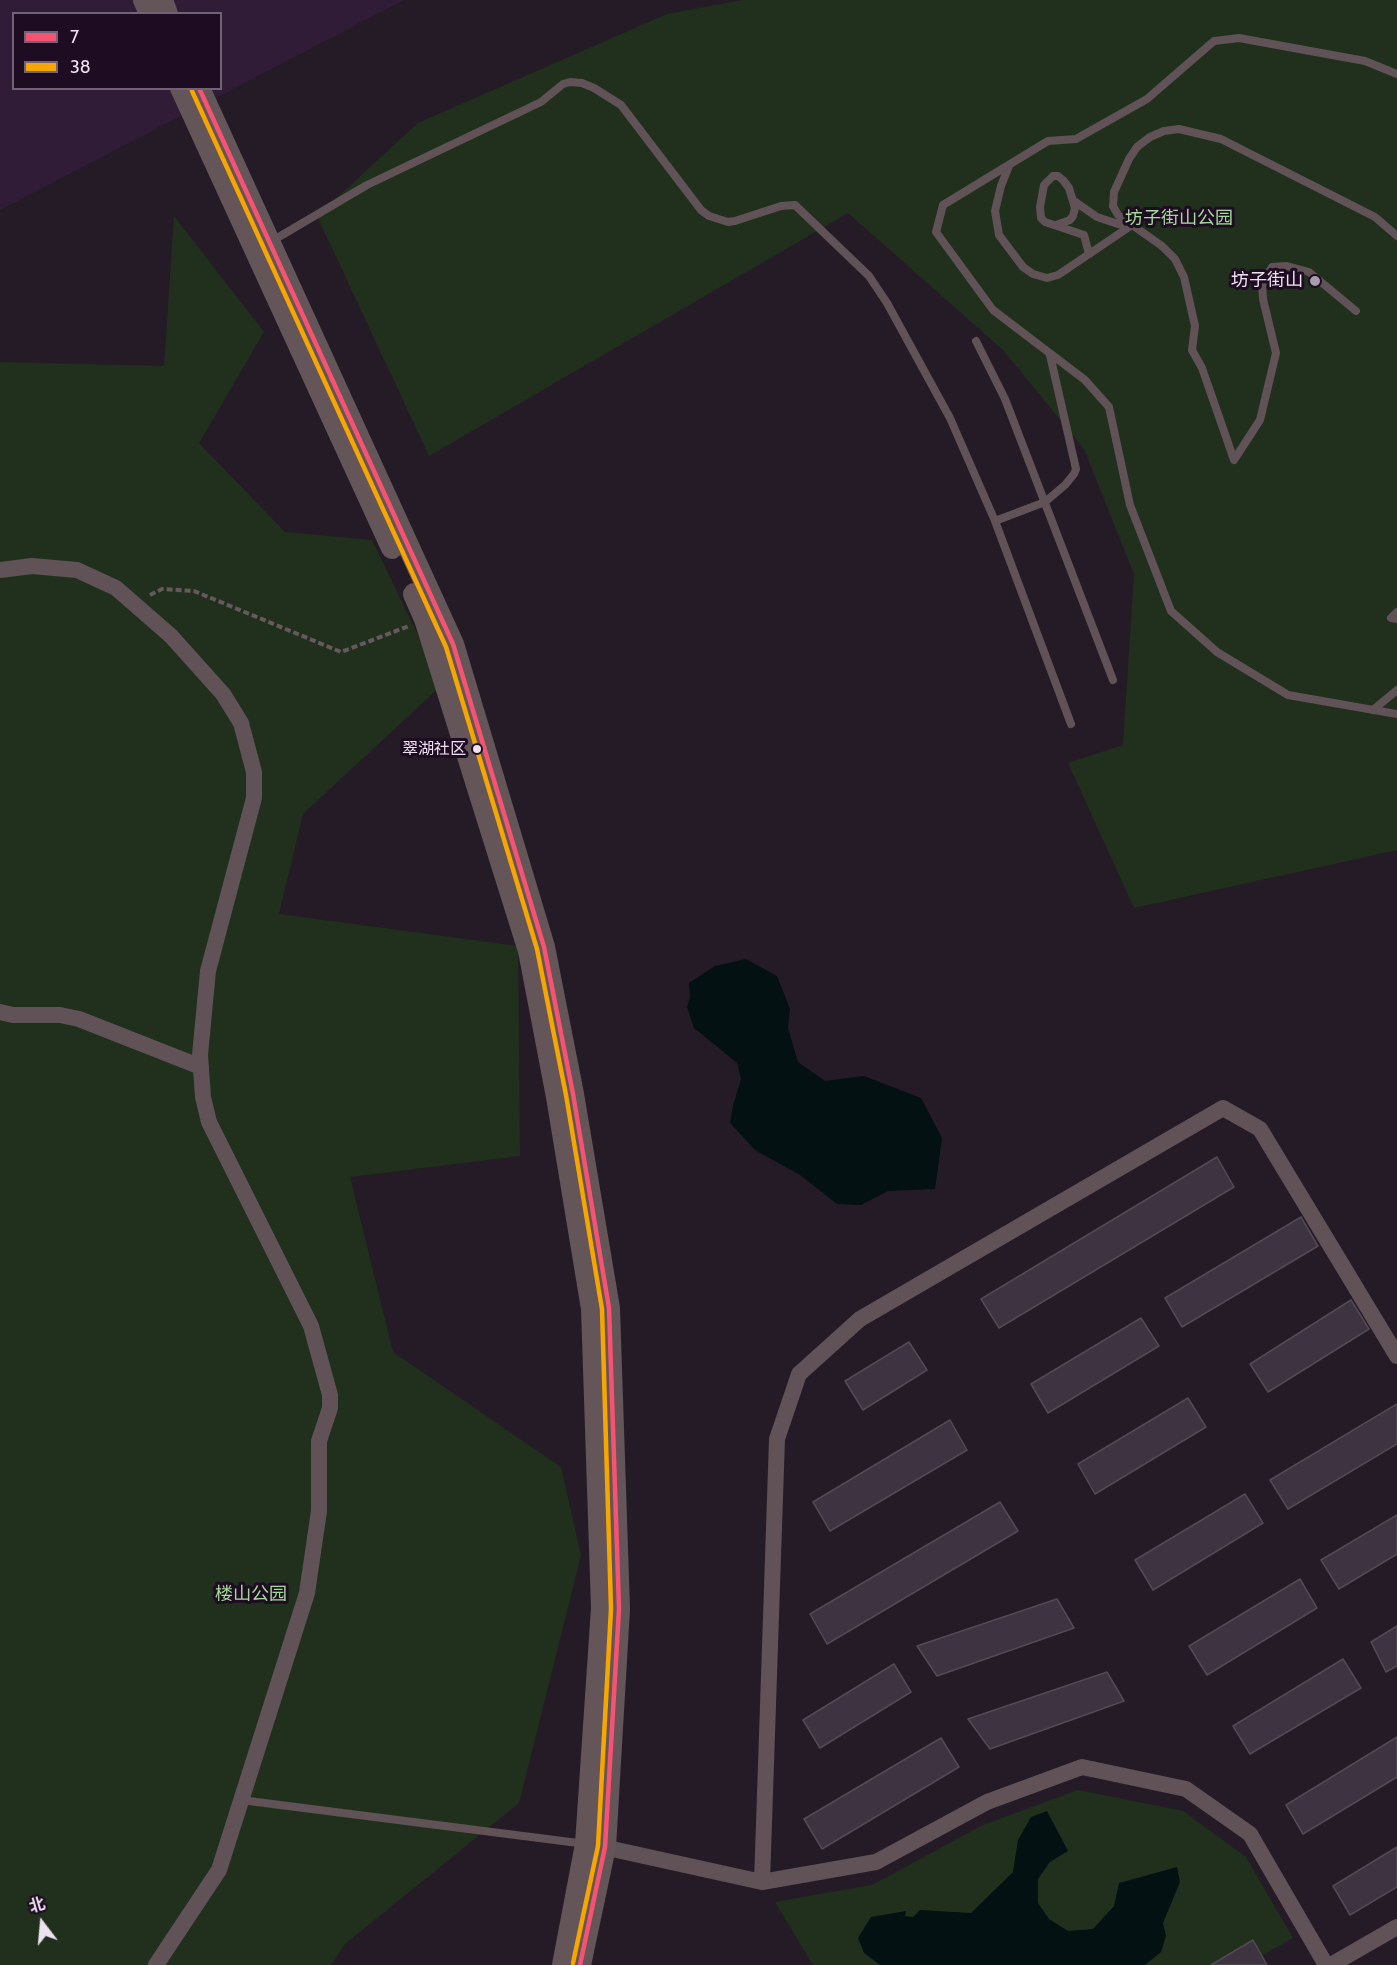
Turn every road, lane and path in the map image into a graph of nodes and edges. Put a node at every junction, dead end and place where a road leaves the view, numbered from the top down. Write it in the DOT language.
graph roads {
  1 [pos="1397,75"];
  2 [pos="182,90"];
  3 [pos="200,90"];
  4 [pos="1009,165"];
  5 [pos="1074,201"];
  6 [pos="1056,225"];
  7 [pos="1132,225"];
  8 [pos="1397,236"];
  9 [pos="262,247"];
  10 [pos="1089,254"];
  11 [pos="1356,311"];
  12 [pos="976,341"];
  13 [pos="1050,355"];
  14 [pos="1045,502"];
  15 [pos="995,521"];
  16 [pos="0,570"];
  17 [pos="133,603"];
  18 [pos="1397,612"];
  19 [pos="425,619"];
  20 [pos="1397,619"];
  21 [pos="1113,680"];
  22 [pos="1397,690"];
  23 [pos="1373,710"];
  24 [pos="1397,714"];
  25 [pos="1071,724"];
  26 [pos="0,1012"];
  27 [pos="201,1067"];
  28 [pos="1397,1356"];
  29 [pos="241,1800"];
  30 [pos="596,1846"];
  31 [pos="762,1882"];
  32 [pos="1397,1927"];
  33 [pos="156,1965"];
  34 [pos="563,1965"];
  35 [pos="580,1965"];
  36 [pos="1326,1965"];
  37 [pos="1331,1965"];
  1 -- 4 [label="lane"];
  2 -- 9 [label="main road"];
  3 -- 9 [label="main road"];
  4 -- 10 [label="lane"];
  4 -- 13 [label="lane"];
  5 -- 6 [label="lane"];
  5 -- 6 [label="lane"];
  5 -- 7 [label="lane"];
  6 -- 10 [label="lane"];
  7 -- 8 [label="lane"];
  7 -- 10 [label="lane"];
  7 -- 11 [label="lane"];
  9 -- 15 [label="lane"];
  9 -- 19 [label="main road"];
  9 -- 30 [label="main road"];
  12 -- 14 [label="lane"];
  13 -- 14 [label="lane"];
  13 -- 23 [label="lane"];
  14 -- 15 [label="lane"];
  14 -- 21 [label="lane"];
  15 -- 25 [label="lane"];
  16 -- 17 [label="street"];
  17 -- 19 [label="path"];
  17 -- 27 [label="street"];
  18 -- 20 [label="lane"];
  19 -- 30 [label="main road"];
  22 -- 23 [label="lane"];
  23 -- 24 [label="lane"];
  26 -- 27 [label="street"];
  27 -- 29 [label="street"];
  28 -- 31 [label="street"];
  29 -- 30 [label="lane"];
  29 -- 33 [label="street"];
  30 -- 31 [label="street"];
  30 -- 34 [label="main road"];
  30 -- 35 [label="main road"];
  31 -- 36 [label="street"];
  32 -- 37 [label="street"];
}
